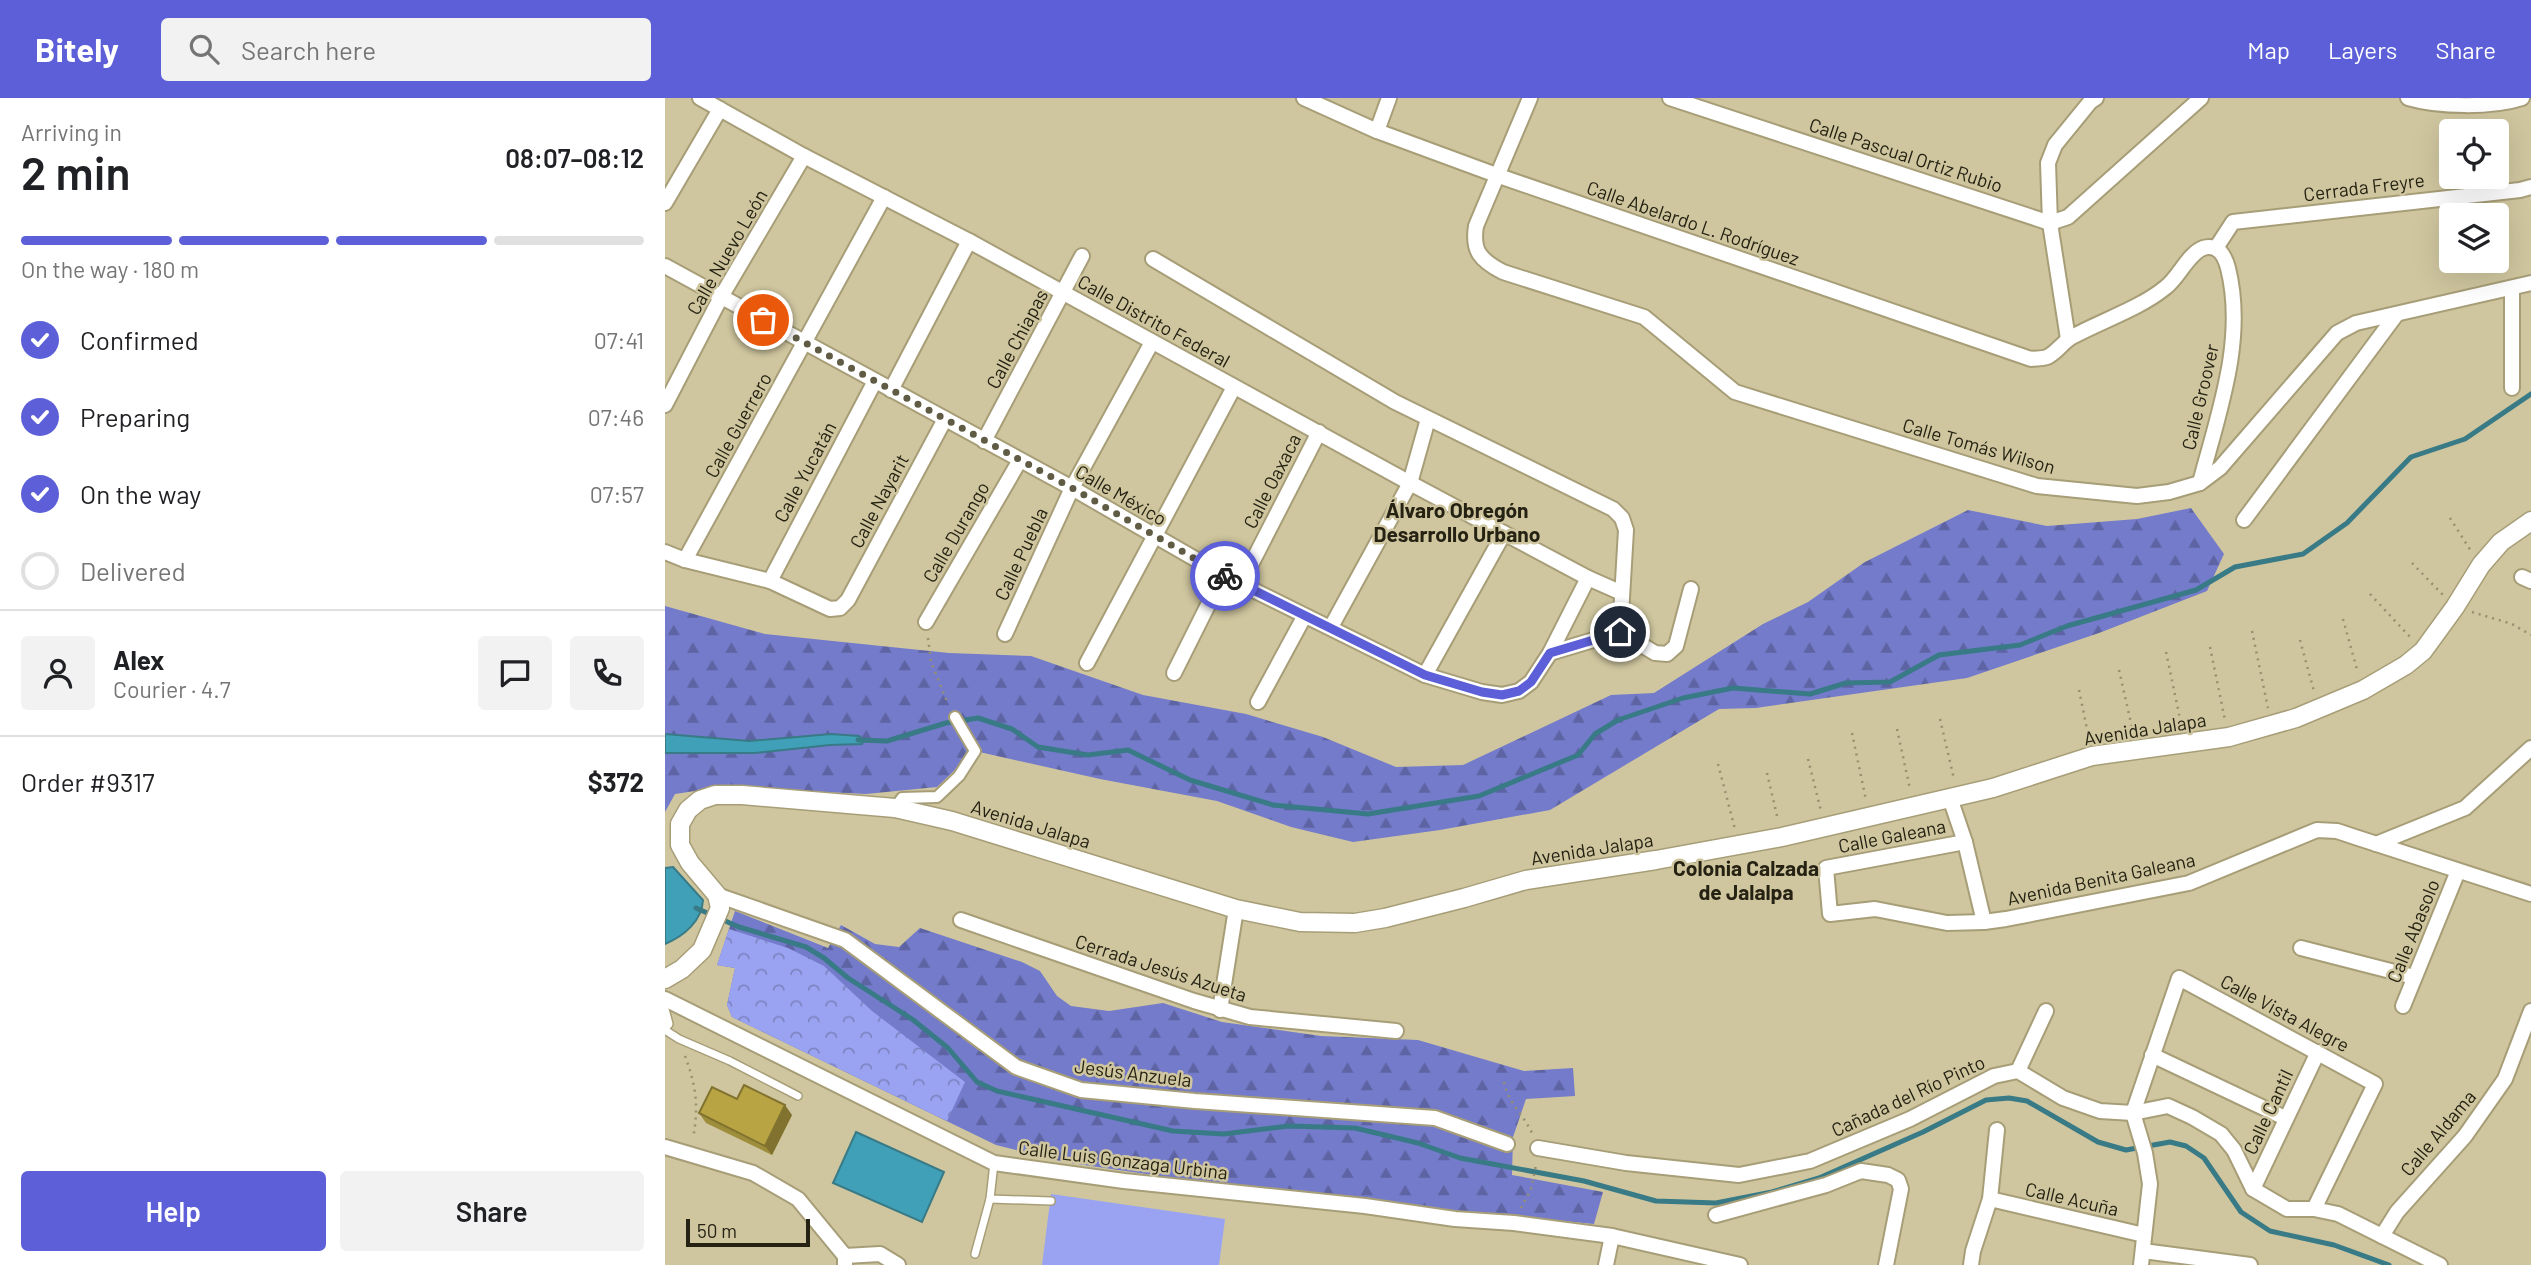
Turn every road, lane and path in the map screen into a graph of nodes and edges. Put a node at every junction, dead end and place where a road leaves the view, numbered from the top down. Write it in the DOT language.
graph roads {
  1 [pos="700,98"];
  2 [pos="1304,98"];
  3 [pos="1389,98"];
  4 [pos="1530,98"];
  5 [pos="1670,98"];
  6 [pos="2201,98"];
  7 [pos="2408,98"];
  8 [pos="2522,98"];
  9 [pos="2088,99"];
  10 [pos="720,108"];
  11 [pos="1377,131"];
  12 [pos="804,156"];
  13 [pos="1499,176"];
  14 [pos="2531,187"];
  15 [pos="884,197"];
  16 [pos="665,203"];
  17 [pos="2050,223"];
  18 [pos="969,241"];
  19 [pos="2216,248"];
  20 [pos="1082,256"];
  21 [pos="1153,259"];
  22 [pos="665,266"];
  23 [pos="2531,283"];
  24 [pos="2512,288"];
  25 [pos="1063,294"];
  26 [pos="721,297"];
  27 [pos="2396,314"];
  28 [pos="2069,339"];
  29 [pos="806,342"];
  30 [pos="1152,342"];
  31 [pos="875,382"];
  32 [pos="1234,387"];
  33 [pos="2512,388"];
  34 [pos="891,390"];
  35 [pos="665,405"];
  36 [pos="945,419"];
  37 [pos="1428,419"];
  38 [pos="1319,432"];
  39 [pos="984,440"];
  40 [pos="1020,460"];
  41 [pos="1411,483"];
  42 [pos="2200,483"];
  43 [pos="1072,488"];
  44 [pos="2450,518"];
  45 [pos="2244,520"];
  46 [pos="2531,521"];
  47 [pos="1504,533"];
  48 [pos="1154,536"];
  49 [pos="665,552"];
  50 [pos="684,560"];
  51 [pos="2412,563"];
  52 [pos="2480,565"];
  53 [pos="1223,575"];
  54 [pos="1588,578"];
  55 [pos="770,581"];
  56 [pos="1241,584"];
  57 [pos="1691,589"];
  58 [pos="1622,593"];
  59 [pos="2370,594"];
  60 [pos="2455,607"];
  61 [pos="1304,617"];
  62 [pos="2343,619"];
  63 [pos="926,622"];
  64 [pos="1331,627"];
  65 [pos="2252,631"];
  66 [pos="1620,632"];
  67 [pos="1006,634"];
  68 [pos="2531,635"];
  69 [pos="2300,640"];
  70 [pos="2210,647"];
  71 [pos="2423,651"];
  72 [pos="2167,652"];
  73 [pos="1550,653"];
  74 [pos="1087,663"];
  75 [pos="2119,670"];
  76 [pos="1174,673"];
  77 [pos="1425,675"];
  78 [pos="2079,690"];
  79 [pos="2363,690"];
  80 [pos="1258,702"];
  81 [pos="2318,708"];
  82 [pos="955,716"];
  83 [pos="1940,719"];
  84 [pos="2271,725"];
  85 [pos="1898,729"];
  86 [pos="1852,733"];
  87 [pos="2229,737"];
  88 [pos="2185,744"];
  89 [pos="2137,748"];
  90 [pos="2531,748"];
  91 [pos="2092,757"];
  92 [pos="1808,758"];
  93 [pos="1718,764"];
  94 [pos="1767,773"];
  95 [pos="1954,797"];
  96 [pos="1913,806"];
  97 [pos="895,808"];
  98 [pos="1869,817"];
  99 [pos="1825,828"];
  100 [pos="1782,837"];
  101 [pos="1965,842"];
  102 [pos="2375,844"];
  103 [pos="1740,845"];
  104 [pos="2458,871"];
  105 [pos="2531,894"];
  106 [pos="718,902"];
  107 [pos="1235,909"];
  108 [pos="1830,915"];
  109 [pos="961,920"];
  110 [pos="1984,922"];
  111 [pos="2301,948"];
  112 [pos="2414,977"];
  113 [pos="665,979"];
  114 [pos="665,999"];
  115 [pos="2403,1006"];
  116 [pos="665,1009"];
  117 [pos="1220,1010"];
  118 [pos="2046,1011"];
  119 [pos="2531,1011"];
  120 [pos="665,1030"];
  121 [pos="1396,1031"];
  122 [pos="679,1039"];
  123 [pos="2318,1052"];
  124 [pos="2152,1055"];
  125 [pos="2018,1071"];
  126 [pos="1504,1082"];
  127 [pos="798,1096"];
  128 [pos="2133,1114"];
  129 [pos="2285,1118"];
  130 [pos="1527,1121"];
  131 [pos="1997,1130"];
  132 [pos="1507,1144"];
  133 [pos="665,1147"];
  134 [pos="1538,1148"];
  135 [pos="690,1155"];
  136 [pos="994,1163"];
  137 [pos="1536,1167"];
  138 [pos="2253,1189"];
  139 [pos="990,1199"];
  140 [pos="1990,1199"];
  141 [pos="1051,1201"];
  142 [pos="2314,1209"];
  143 [pos="1716,1215"];
  144 [pos="1514,1223"];
  145 [pos="2144,1235"];
  146 [pos="1612,1236"];
  147 [pos="2382,1236"];
  148 [pos="975,1254"];
  149 [pos="2142,1258"];
  150 [pos="845,1261"];
  151 [pos="1720,1262"];
  152 [pos="898,1265"];
  153 [pos="1606,1265"];
  154 [pos="1740,1265"];
  155 [pos="1887,1265"];
  156 [pos="1971,1265"];
  157 [pos="2250,1265"];
  158 [pos="2440,1265"];
  1 -- 10 [label="street, Calle Distrito Federal"];
  2 -- 11 [label="street, Calle Abelardo L. Rodríguez"];
  3 -- 11 [label="street"];
  4 -- 13 [label="street"];
  5 -- 17 [label="street, Calle Pascual Ortiz Rubio"];
  6 -- 17 [label="street"];
  7 -- 8 [label="street"];
  9 -- 17 [label="street"];
  10 -- 12 [label="street, Calle Distrito Federal"];
  10 -- 16 [label="street"];
  11 -- 13 [label="street, Calle Abelardo L. Rodríguez"];
  12 -- 15 [label="street, Calle Distrito Federal"];
  12 -- 26 [label="street, Calle Nuevo León"];
  13 -- 28 [label="street, Calle Abelardo L. Rodríguez"];
  13 -- 42 [label="street, Calle Tomás Wilson"];
  14 -- 19 [label="street, Cerrada Freyre"];
  15 -- 18 [label="street, Calle Distrito Federal"];
  15 -- 29 [label="street, Calle Guerrero"];
  17 -- 28 [label="street"];
  18 -- 25 [label="street, Calle Distrito Federal"];
  18 -- 34 [label="street"];
  19 -- 28 [label="street"];
  19 -- 42 [label="street, Calle Groover"];
  20 -- 25 [label="street, Calle Chiapas"];
  21 -- 37 [label="street"];
  22 -- 26 [label="street, Calle México"];
  23 -- 24 [label="street, Calle Tomás Wilson"];
  24 -- 27 [label="street, Calle Tomás Wilson"];
  24 -- 33 [label="street"];
  25 -- 30 [label="street, Calle Distrito Federal"];
  25 -- 39 [label="street, Calle Chiapas"];
  26 -- 29 [label="street, Calle México"];
  26 -- 35 [label="street, Calle Nuevo León"];
  27 -- 42 [label="street, Calle Tomás Wilson"];
  27 -- 45 [label="street"];
  29 -- 31 [label="street, Calle México"];
  29 -- 50 [label="street, Calle Guerrero"];
  30 -- 32 [label="street, Calle Distrito Federal"];
  30 -- 43 [label="street, Calle Puebla"];
  31 -- 34 [label="street, Calle México"];
  31 -- 55 [label="street, Calle Yucatán"];
  32 -- 38 [label="street, Calle Distrito Federal"];
  32 -- 48 [label="street"];
  34 -- 36 [label="street, Calle México"];
  36 -- 39 [label="street, Calle México"];
  36 -- 55 [label="street, Calle Nayarit"];
  37 -- 41 [label="street"];
  37 -- 58 [label="street"];
  38 -- 41 [label="street, Calle Distrito Federal"];
  38 -- 56 [label="street, Calle Oaxaca"];
  39 -- 40 [label="street, Calle México"];
  40 -- 43 [label="street, Calle México"];
  40 -- 63 [label="street, Calle Durango"];
  41 -- 47 [label="street, Calle Distrito Federal"];
  41 -- 64 [label="street"];
  43 -- 48 [label="street, Calle México"];
  43 -- 67 [label="street, Calle Puebla"];
  44 -- 52 [label="path"];
  46 -- 52 [label="street, Avenida Jalapa"];
  47 -- 54 [label="street, Calle Distrito Federal"];
  47 -- 77 [label="street"];
  48 -- 53 [label="street, Calle México"];
  48 -- 74 [label="street"];
  49 -- 50 [label="street"];
  50 -- 55 [label="street"];
  51 -- 60 [label="path"];
  52 -- 60 [label="street, Avenida Jalapa"];
  53 -- 56 [label="street, Calle México"];
  53 -- 76 [label="street"];
  54 -- 58 [label="street, Calle Distrito Federal"];
  54 -- 73 [label="street"];
  56 -- 61 [label="street, Calle México"];
  57 -- 66 [label="street"];
  58 -- 66 [label="street"];
  59 -- 71 [label="path"];
  60 -- 68 [label="path"];
  60 -- 71 [label="street, Avenida Jalapa"];
  61 -- 64 [label="street, Calle México"];
  61 -- 80 [label="street"];
  62 -- 79 [label="path"];
  63 -- 82 [label="path"];
  64 -- 77 [label="street, Calle México"];
  65 -- 84 [label="path"];
  66 -- 73 [label="street"];
  69 -- 81 [label="path"];
  70 -- 87 [label="path"];
  71 -- 79 [label="street, Avenida Jalapa"];
  72 -- 88 [label="path"];
  73 -- 77 [label="street, Calle México"];
  75 -- 89 [label="path"];
  78 -- 91 [label="path"];
  79 -- 81 [label="street, Avenida Jalapa"];
  81 -- 84 [label="street, Avenida Jalapa"];
  82 -- 97 [label="street"];
  83 -- 95 [label="path"];
  84 -- 87 [label="street, Avenida Jalapa"];
  85 -- 96 [label="path"];
  86 -- 98 [label="path"];
  87 -- 88 [label="street, Avenida Jalapa"];
  88 -- 89 [label="street, Avenida Jalapa"];
  89 -- 91 [label="street, Avenida Jalapa"];
  90 -- 102 [label="street"];
  91 -- 95 [label="street, Avenida Jalapa"];
  92 -- 99 [label="path"];
  93 -- 103 [label="path"];
  94 -- 100 [label="path"];
  95 -- 96 [label="street, Avenida Jalapa"];
  95 -- 101 [label="street"];
  96 -- 98 [label="street, Avenida Jalapa"];
  97 -- 106 [label="street, Avenida Jalapa"];
  97 -- 107 [label="street, Avenida Jalapa"];
  98 -- 99 [label="street, Avenida Jalapa"];
  99 -- 100 [label="street, Avenida Jalapa"];
  100 -- 103 [label="street, Avenida Jalapa"];
  101 -- 108 [label="street, Calle Galeana"];
  101 -- 110 [label="street"];
  102 -- 104 [label="street, Avenida Benita Galeana"];
  102 -- 110 [label="street, Avenida Benita Galeana"];
  103 -- 107 [label="street, Avenida Jalapa"];
  104 -- 105 [label="street, Avenida Benita Galeana"];
  104 -- 112 [label="street, Calle Abasolo"];
  106 -- 113 [label="street"];
  106 -- 132 [label="street, Jesús Anzuela"];
  107 -- 117 [label="street"];
  108 -- 110 [label="street, Avenida Benita Galeana"];
  109 -- 117 [label="street, Cerrada Jesús Azueta"];
  111 -- 112 [label="street"];
  112 -- 115 [label="street, Calle Abasolo"];
  114 -- 136 [label="street, Calle Luis Gonzaga Urbina"];
  116 -- 120 [label="lane"];
  117 -- 121 [label="street, Cerrada Jesús Azueta"];
  118 -- 125 [label="street"];
  119 -- 147 [label="street, Calle Aldama"];
  120 -- 122 [label="lane"];
  122 -- 127 [label="lane"];
  122 -- 135 [label="path"];
  123 -- 124 [label="street, Calle Vista Alegre"];
  123 -- 129 [label="street, Calle Cantil"];
  123 -- 142 [label="street, Calle Vista Alegre"];
  124 -- 128 [label="street, Calle Vista Alegre"];
  124 -- 129 [label="street"];
  125 -- 128 [label="street"];
  125 -- 134 [label="street, Cañada del Río Pinto"];
  126 -- 130 [label="path"];
  128 -- 138 [label="street"];
  128 -- 145 [label="street"];
  129 -- 138 [label="street, Calle Cantil"];
  131 -- 140 [label="street"];
  133 -- 135 [label="street"];
  135 -- 150 [label="street"];
  136 -- 139 [label="lane"];
  136 -- 144 [label="street, Calle Luis Gonzaga Urbina"];
  137 -- 144 [label="path"];
  138 -- 142 [label="street"];
  139 -- 141 [label="lane"];
  139 -- 148 [label="lane"];
  140 -- 145 [label="street, Calle Acuña"];
  140 -- 156 [label="street"];
  142 -- 147 [label="street"];
  143 -- 155 [label="street"];
  144 -- 146 [label="street, Calle Luis Gonzaga Urbina"];
  145 -- 149 [label="street"];
  146 -- 151 [label="street, Calle Luis Gonzaga Urbina"];
  146 -- 153 [label="street"];
  147 -- 158 [label="street"];
  149 -- 157 [label="street"];
  150 -- 152 [label="street"];
  151 -- 154 [label="street, Calle Luis Gonzaga Urbina"];
}
